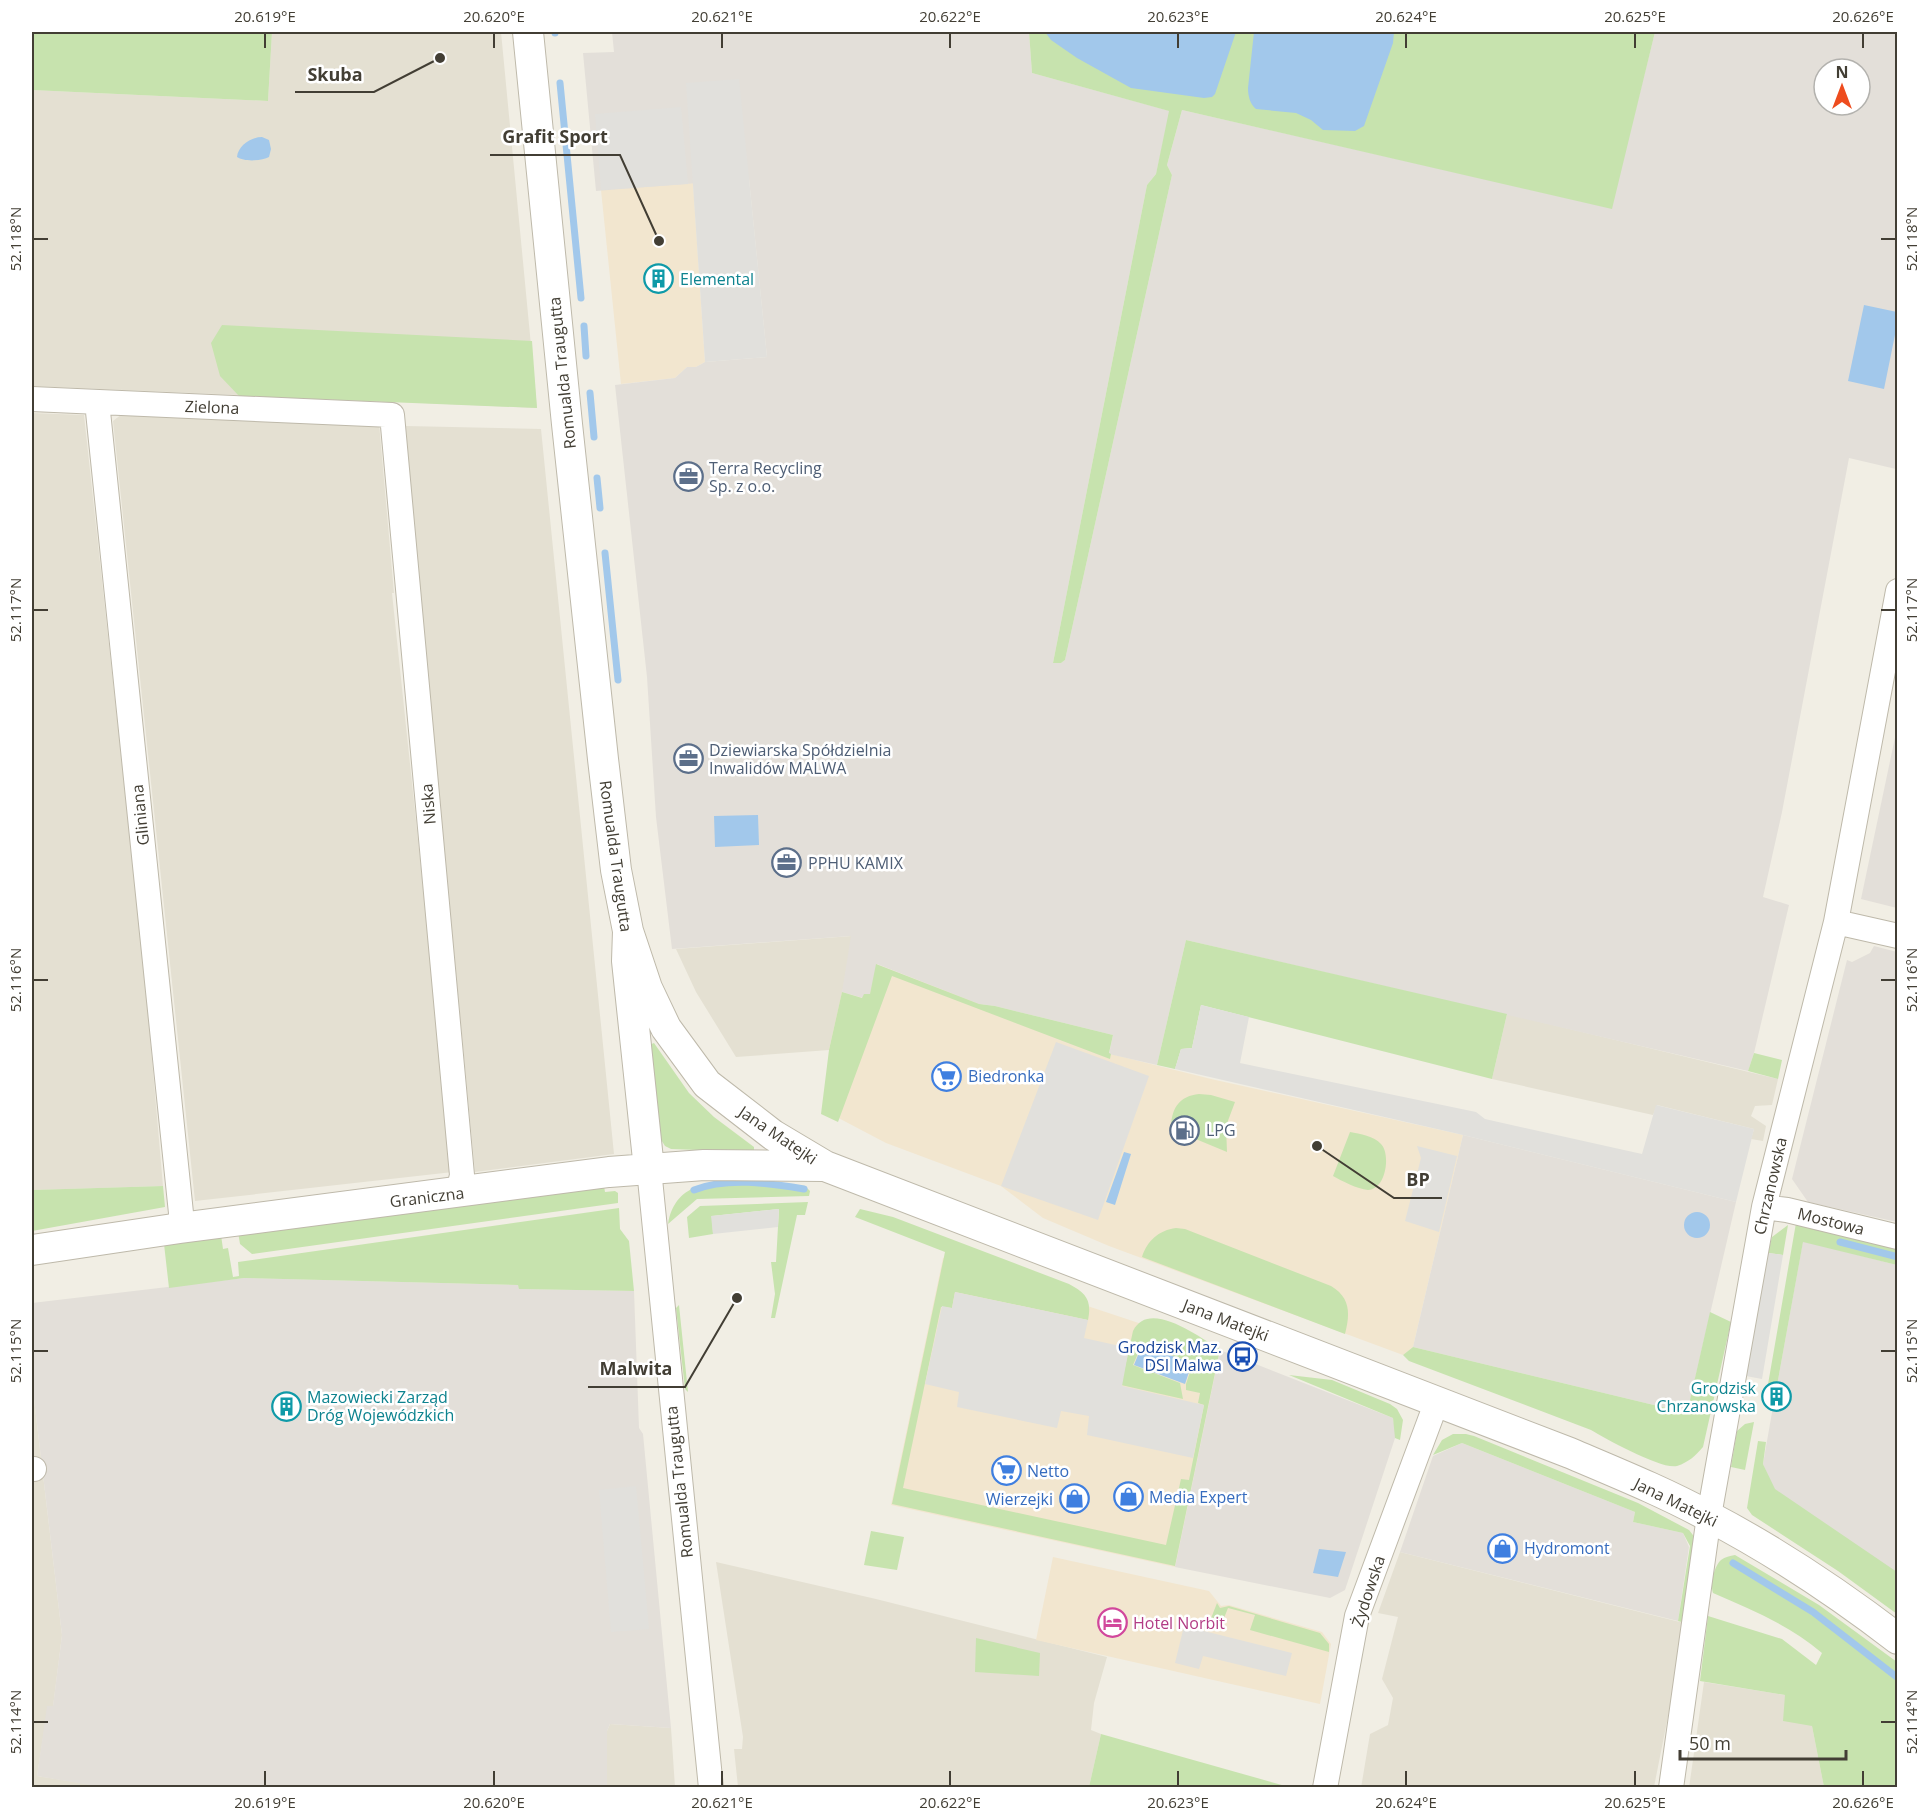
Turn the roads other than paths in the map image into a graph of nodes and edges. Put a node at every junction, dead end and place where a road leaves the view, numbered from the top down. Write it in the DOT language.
graph roads {
  1 [pos="528,32"];
  2 [pos="32,399"];
  3 [pos="97,402"];
  4 [pos="392,415"];
  5 [pos="1898,591"];
  6 [pos="1836,922"];
  7 [pos="628,931"];
  8 [pos="1898,936"];
  9 [pos="825,1166"];
  10 [pos="649,1169"];
  11 [pos="458,1193"];
  12 [pos="1764,1207"];
  13 [pos="180,1228"];
  14 [pos="1898,1237"];
  15 [pos="32,1250"];
  16 [pos="1437,1401"];
  17 [pos="1709,1516"];
  18 [pos="1898,1639"];
  19 [pos="711,1788"];
  20 [pos="1325,1788"];
  21 [pos="1671,1788"];
  1 -- 7 [label="street, Romualda Traugutta"];
  2 -- 3 [label="street, Zielona"];
  3 -- 4 [label="street, Zielona"];
  3 -- 13 [label="street, Gliniana"];
  4 -- 11 [label="street, Niska"];
  5 -- 6 [label="street, Chrzanowska"];
  6 -- 8 [label="street"];
  6 -- 12 [label="street, Chrzanowska"];
  7 -- 9 [label="street, Jana Matejki"];
  7 -- 10 [label="street, Romualda Traugutta"];
  9 -- 10 [label="street, Graniczna"];
  9 -- 16 [label="street, Jana Matejki"];
  10 -- 11 [label="street, Graniczna"];
  10 -- 19 [label="street, Romualda Traugutta"];
  11 -- 13 [label="street, Graniczna"];
  12 -- 14 [label="street, Mostowa"];
  12 -- 17 [label="street, Chrzanowska"];
  13 -- 15 [label="street, Graniczna"];
  16 -- 17 [label="street, Jana Matejki"];
  16 -- 20 [label="street, Żydowska"];
  17 -- 18 [label="street, Jana Matejki"];
  17 -- 21 [label="street, Chrzanowska"];
}
